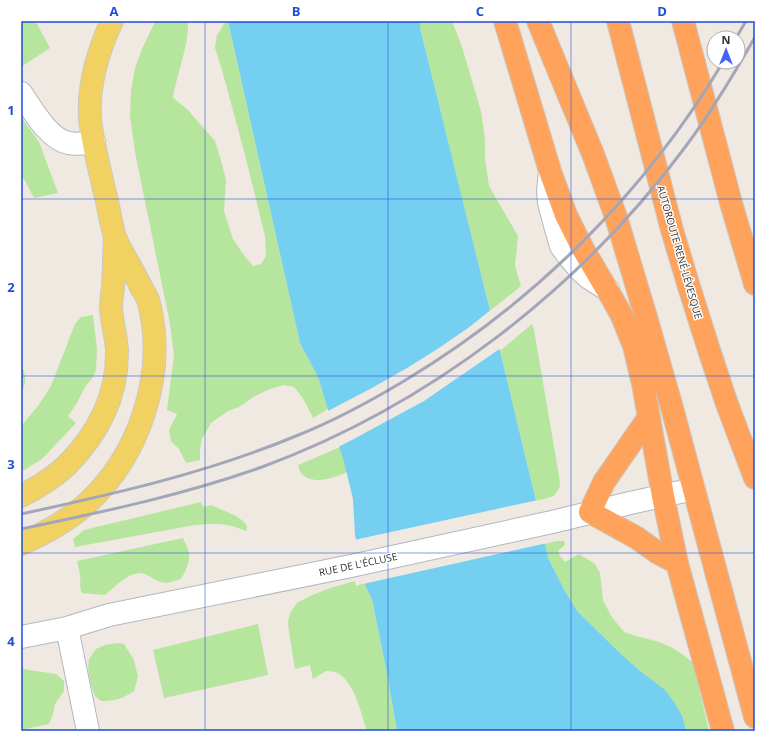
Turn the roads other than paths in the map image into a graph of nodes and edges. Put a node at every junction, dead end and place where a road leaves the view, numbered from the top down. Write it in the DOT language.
graph roads {
  1 [pos="112,21"];
  2 [pos="505,21"];
  3 [pos="538,21"];
  4 [pos="618,21"];
  5 [pos="683,21"];
  6 [pos="21,93"];
  7 [pos="94,142"];
  8 [pos="115,238"];
  9 [pos="755,284"];
  10 [pos="649,417"];
  11 [pos="752,472"];
  12 [pos="755,486"];
  13 [pos="694,489"];
  14 [pos="21,496"];
  15 [pos="663,496"];
  16 [pos="590,512"];
  17 [pos="21,544"];
  18 [pos="677,563"];
  19 [pos="67,628"];
  20 [pos="21,637"];
  21 [pos="755,717"];
  22 [pos="88,731"];
  23 [pos="722,731"];
  1 -- 7 [label="main road"];
  2 -- 10 [label="highway"];
  3 -- 13 [label="highway"];
  4 -- 11 [label="highway, AUTOROUTE RENÉ-LÉVESQUE"];
  5 -- 9 [label="highway"];
  6 -- 7 [label="lane"];
  7 -- 8 [label="main road"];
  8 -- 14 [label="main road"];
  8 -- 17 [label="main road"];
  10 -- 15 [label="highway"];
  10 -- 16 [label="highway"];
  11 -- 12 [label="highway, AUTOROUTE RENÉ-LÉVESQUE"];
  13 -- 15 [label="lane, RUE DE L'ÉCLUSE"];
  13 -- 21 [label="highway"];
  15 -- 16 [label="lane, RUE DE L'ÉCLUSE"];
  15 -- 18 [label="highway"];
  16 -- 18 [label="highway"];
  16 -- 19 [label="lane, RUE DE L'ÉCLUSE"];
  18 -- 23 [label="highway"];
  19 -- 20 [label="lane, RUE DE L'ÉCLUSE"];
  19 -- 22 [label="lane"];
}
